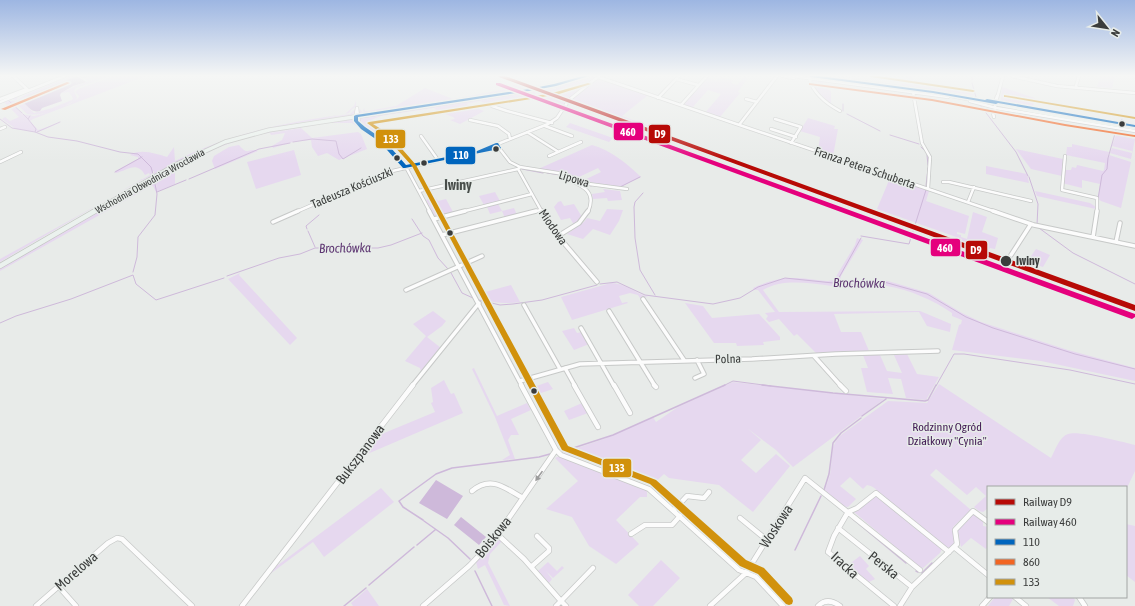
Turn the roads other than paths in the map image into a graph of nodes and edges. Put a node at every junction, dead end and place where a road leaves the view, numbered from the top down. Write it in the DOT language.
graph roads {
  1 [pos="435,104"];
  2 [pos="566,104"];
  3 [pos="677,104"];
  4 [pos="755,104"];
  5 [pos="830,104"];
  6 [pos="915,104"];
  7 [pos="996,104"];
  8 [pos="998,104"];
  9 [pos="492,106"];
  10 [pos="840,111"];
  11 [pos="357,116"];
  12 [pos="994,117"];
  13 [pos="775,119"];
  14 [pos="470,120"];
  15 [pos="552,123"];
  16 [pos="739,125"];
  17 [pos="545,126"];
  18 [pos="5,127"];
  19 [pos="0,129"];
  20 [pos="771,129"];
  21 [pos="1135,129"];
  22 [pos="527,132"];
  23 [pos="421,136"];
  24 [pos="572,136"];
  25 [pos="796,137"];
  26 [pos="510,139"];
  27 [pos="581,142"];
  28 [pos="791,143"];
  29 [pos="496,144"];
  30 [pos="499,148"];
  31 [pos="480,151"];
  32 [pos="21,152"];
  33 [pos="557,152"];
  34 [pos="549,156"];
  35 [pos="1065,156"];
  36 [pos="438,160"];
  37 [pos="0,162"];
  38 [pos="405,167"];
  39 [pos="520,168"];
  40 [pos="563,177"];
  41 [pos="943,182"];
  42 [pos="974,187"];
  43 [pos="627,189"];
  44 [pos="928,189"];
  45 [pos="419,191"];
  46 [pos="532,194"];
  47 [pos="1031,201"];
  48 [pos="968,202"];
  49 [pos="541,210"];
  50 [pos="434,218"];
  51 [pos="273,222"];
  52 [pos="1120,223"];
  53 [pos="1031,224"];
  54 [pos="442,235"];
  55 [pos="558,236"];
  56 [pos="1093,238"];
  57 [pos="1116,242"];
  58 [pos="1135,246"];
  59 [pos="1010,255"];
  60 [pos="482,256"];
  61 [pos="458,265"];
  62 [pos="0,266"];
  63 [pos="597,282"];
  64 [pos="406,290"];
  65 [pos="643,299"];
  66 [pos="479,303"];
  67 [pos="524,305"];
  68 [pos="609,311"];
  69 [pos="581,328"];
  70 [pos="938,351"];
  71 [pos="814,356"];
  72 [pos="684,360"];
  73 [pos="698,360"];
  74 [pos="640,362"];
  75 [pos="601,363"];
  76 [pos="562,369"];
  77 [pos="695,378"];
  78 [pos="520,381"];
  79 [pos="656,387"];
  80 [pos="846,391"];
  81 [pos="630,413"];
  82 [pos="598,427"];
  83 [pos="556,450"];
  84 [pos="472,491"];
  85 [pos="709,492"];
  86 [pos="524,496"];
  87 [pos="674,510"];
  88 [pos="848,512"];
  89 [pos="680,516"];
  90 [pos="740,518"];
  91 [pos="987,521"];
  92 [pos="838,528"];
  93 [pos="631,534"];
  94 [pos="498,535"];
  95 [pos="537,536"];
  96 [pos="767,540"];
  97 [pos="954,547"];
  98 [pos="949,552"];
  99 [pos="531,567"];
  100 [pos="593,568"];
  101 [pos="920,570"];
  102 [pos="746,573"];
  103 [pos="987,574"];
  104 [pos="59,586"];
  105 [pos="912,587"];
  106 [pos="989,598"];
  107 [pos="1016,598"];
  108 [pos="561,601"];
  109 [pos="36,606"];
  110 [pos="76,606"];
  111 [pos="192,606"];
  112 [pos="242,606"];
  113 [pos="423,606"];
  114 [pos="556,606"];
  115 [pos="566,606"];
  116 [pos="710,606"];
  117 [pos="783,606"];
  118 [pos="818,606"];
  119 [pos="840,606"];
  120 [pos="894,606"];
  121 [pos="900,606"];
  122 [pos="982,606"];
  123 [pos="1026,606"];
  1 -- 11 [label="main road, Wschodnia Obwodnica Wrocławia"];
  2 -- 15 [label="street, Tadeusza Kościuszki"];
  3 -- 16 [label="street, Franza Petera Schuberta"];
  4 -- 16 [label="street"];
  5 -- 10 [label="street"];
  6 -- 44 [label="street"];
  7 -- 12 [label="street"];
  8 -- 21 [label="main road"];
  9 -- 15 [label="street"];
  11 -- 38 [label="street"];
  11 -- 62 [label="main road, Wschodnia Obwodnica Wrocławia"];
  13 -- 25 [label="street"];
  14 -- 26 [label="street"];
  15 -- 17 [label="street, Tadeusza Kościuszki"];
  16 -- 28 [label="street, Franza Petera Schuberta"];
  17 -- 22 [label="street, Tadeusza Kościuszki"];
  17 -- 24 [label="street"];
  18 -- 19 [label="street"];
  20 -- 25 [label="street"];
  22 -- 26 [label="street, Tadeusza Kościuszki"];
  22 -- 33 [label="street"];
  23 -- 36 [label="street"];
  25 -- 28 [label="street"];
  26 -- 29 [label="street, Tadeusza Kościuszki"];
  27 -- 33 [label="street"];
  28 -- 44 [label="street, Franza Petera Schuberta"];
  29 -- 30 [label="street, Miodowa"];
  29 -- 31 [label="street, Tadeusza Kościuszki"];
  30 -- 31 [label="street"];
  30 -- 39 [label="street, Miodowa"];
  31 -- 36 [label="street, Tadeusza Kościuszki"];
  32 -- 37 [label="street"];
  33 -- 34 [label="street"];
  35 -- 56 [label="street"];
  36 -- 38 [label="street, Tadeusza Kościuszki"];
  38 -- 45 [label="street"];
  38 -- 51 [label="street, Tadeusza Kościuszki"];
  39 -- 43 [label="street, Lipowa"];
  39 -- 45 [label="street"];
  39 -- 46 [label="street, Miodowa"];
  40 -- 55 [label="street"];
  41 -- 42 [label="street"];
  42 -- 47 [label="street"];
  42 -- 48 [label="street"];
  44 -- 48 [label="street, Franza Petera Schuberta"];
  45 -- 50 [label="street"];
  46 -- 49 [label="street, Miodowa"];
  46 -- 50 [label="street"];
  48 -- 53 [label="street, Franza Petera Schuberta"];
  49 -- 54 [label="street"];
  49 -- 55 [label="street, Miodowa"];
  50 -- 54 [label="street"];
  52 -- 57 [label="street"];
  53 -- 56 [label="street, Franza Petera Schuberta"];
  53 -- 59 [label="street"];
  54 -- 61 [label="street"];
  55 -- 63 [label="street, Miodowa"];
  56 -- 57 [label="street, Franza Petera Schuberta"];
  57 -- 58 [label="street, Franza Petera Schuberta"];
  60 -- 61 [label="street"];
  61 -- 64 [label="street"];
  61 -- 66 [label="street"];
  65 -- 72 [label="street"];
  66 -- 78 [label="street"];
  66 -- 112 [label="street, Bukszpanowa"];
  67 -- 76 [label="street"];
  68 -- 74 [label="street"];
  69 -- 75 [label="street"];
  70 -- 71 [label="street, Polna"];
  71 -- 73 [label="street, Polna"];
  71 -- 80 [label="street"];
  72 -- 73 [label="street, Polna"];
  72 -- 74 [label="street, Polna"];
  73 -- 77 [label="street"];
  74 -- 75 [label="street, Polna"];
  74 -- 79 [label="street"];
  75 -- 76 [label="street, Polna"];
  75 -- 81 [label="street"];
  76 -- 78 [label="street, Polna"];
  76 -- 82 [label="street"];
  78 -- 83 [label="street"];
  83 -- 86 [label="street, Boiskowa, one-way"];
  83 -- 87 [label="street"];
  84 -- 86 [label="street"];
  85 -- 87 [label="street"];
  86 -- 94 [label="street, Boiskowa"];
  87 -- 89 [label="street"];
  88 -- 92 [label="street, Iracka"];
  88 -- 96 [label="street, Woskowa"];
  88 -- 98 [label="street"];
  88 -- 101 [label="street"];
  89 -- 93 [label="street"];
  89 -- 102 [label="street"];
  90 -- 96 [label="street"];
  91 -- 97 [label="street"];
  92 -- 105 [label="street, Perska"];
  92 -- 120 [label="street, Iracka"];
  94 -- 99 [label="street"];
  94 -- 113 [label="street, Boiskowa"];
  95 -- 99 [label="street"];
  96 -- 102 [label="street, Woskowa"];
  97 -- 98 [label="street"];
  97 -- 103 [label="street"];
  98 -- 105 [label="street"];
  99 -- 108 [label="street"];
  100 -- 108 [label="street"];
  102 -- 116 [label="street, Woskowa"];
  102 -- 117 [label="street"];
  104 -- 109 [label="street, Morelowa"];
  104 -- 110 [label="street"];
  104 -- 111 [label="street, Morelowa"];
  105 -- 121 [label="street"];
  106 -- 122 [label="street"];
  107 -- 123 [label="street"];
  108 -- 114 [label="street"];
  108 -- 115 [label="street"];
  118 -- 119 [label="street"];
}
